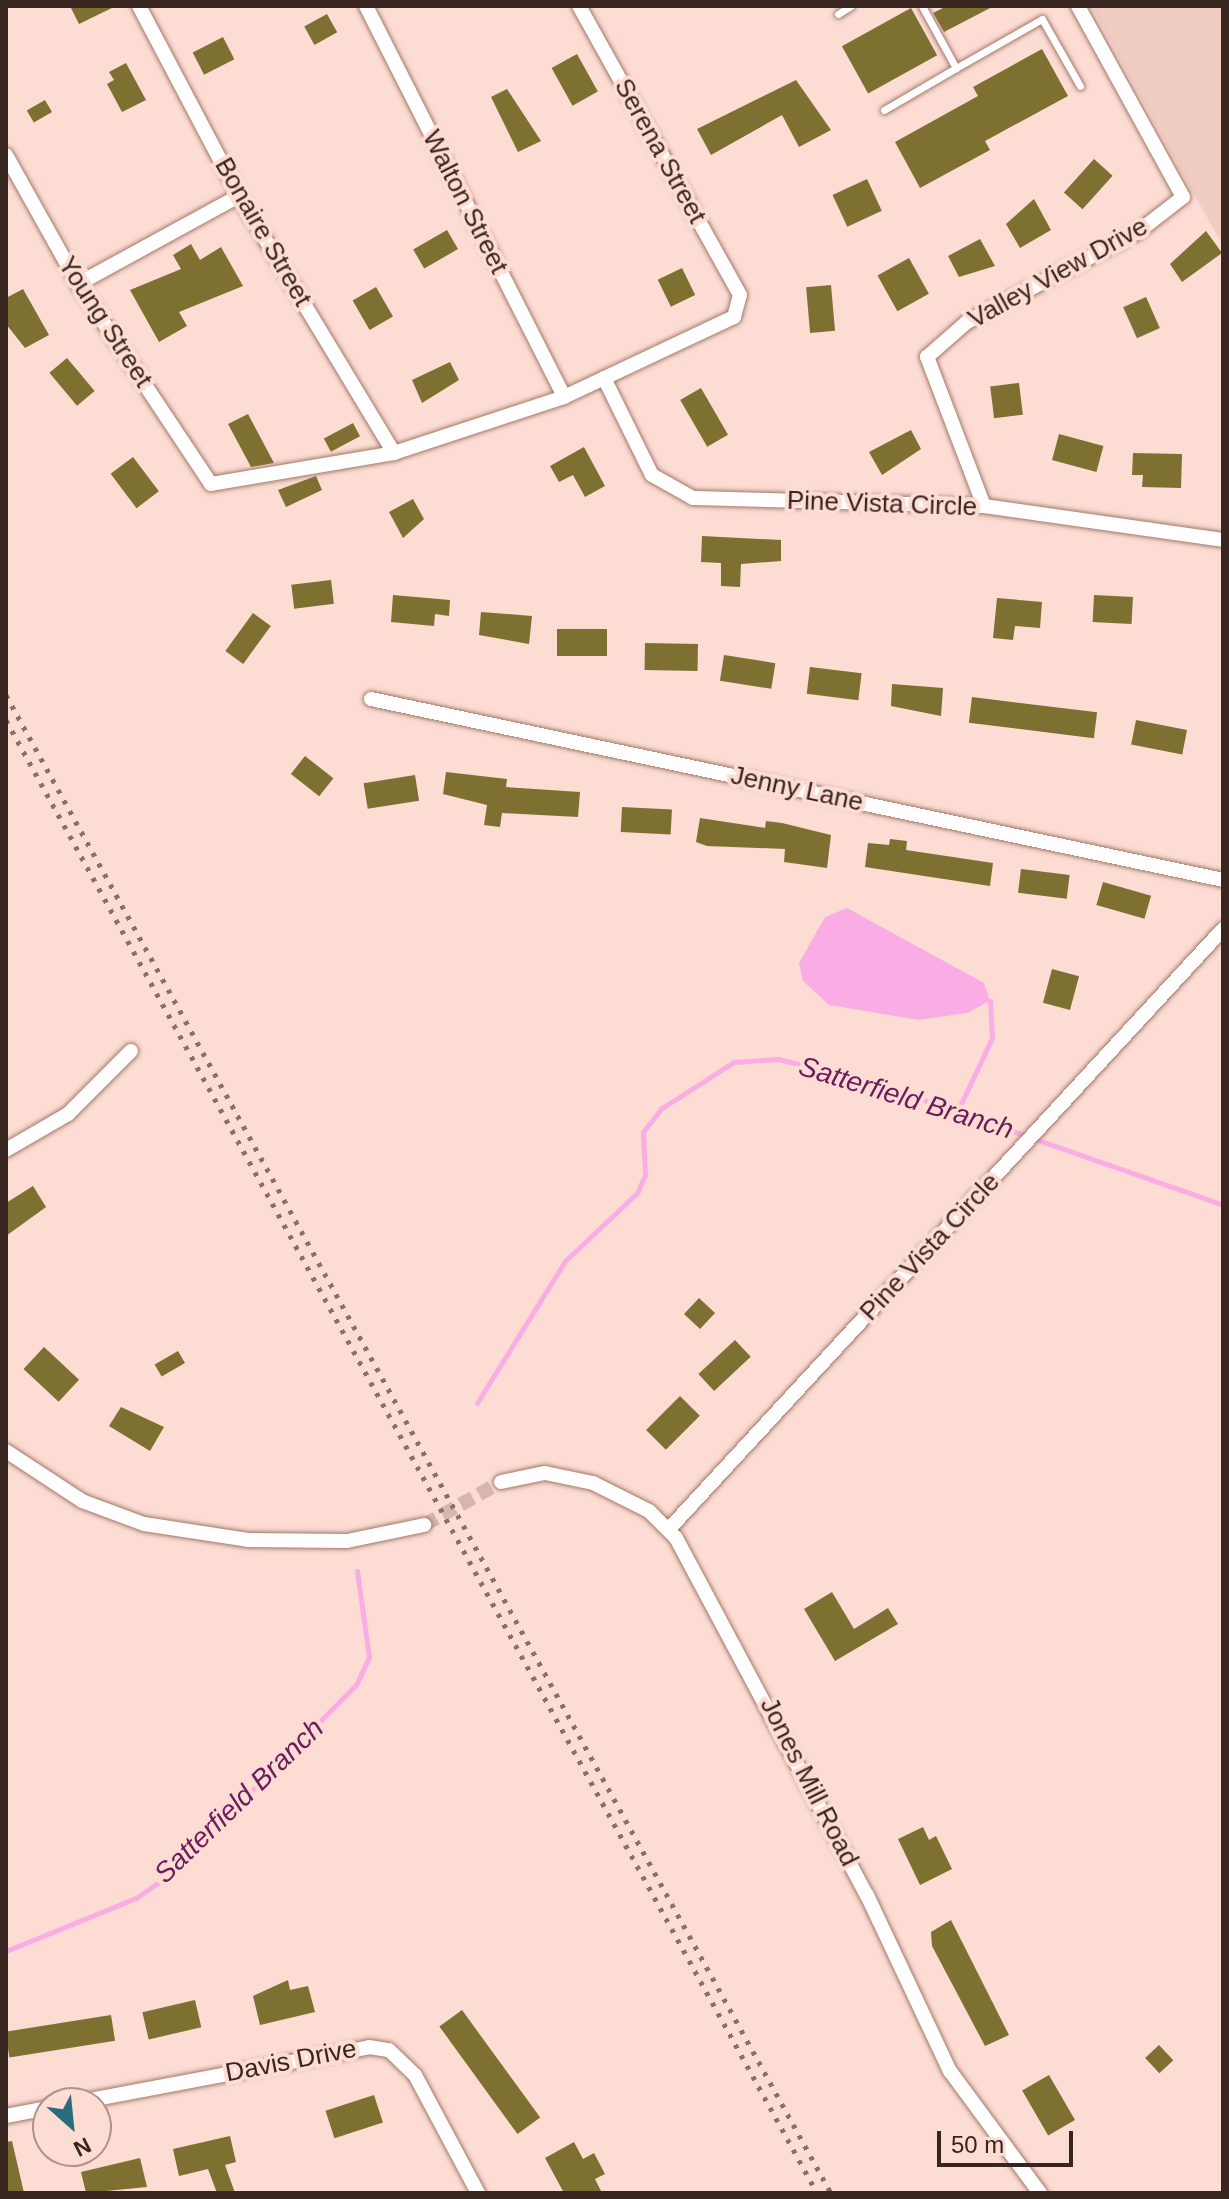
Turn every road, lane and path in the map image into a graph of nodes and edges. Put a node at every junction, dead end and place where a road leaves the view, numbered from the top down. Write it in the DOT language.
graph roads {
  1 [pos="139,6"];
  2 [pos="366,6"];
  3 [pos="579,6"];
  4 [pos="851,6"];
  5 [pos="922,6"];
  6 [pos="1078,6"];
  7 [pos="838,14"];
  8 [pos="956,68"];
  9 [pos="1080,86"];
  10 [pos="884,110"];
  11 [pos="6,155"];
  12 [pos="239,196"];
  13 [pos="78,284"];
  14 [pos="604,378"];
  15 [pos="564,397"];
  16 [pos="394,453"];
  17 [pos="984,506"];
  18 [pos="1223,540"];
  19 [pos="371,699"];
  20 [pos="1223,880"];
  21 [pos="1223,929"];
  22 [pos="131,1051"];
  23 [pos="6,1150"];
  24 [pos="6,1451"];
  25 [pos="501,1482"];
  26 [pos="424,1525"];
  27 [pos="669,1529"];
  28 [pos="112,2096"];
  29 [pos="32,2111"];
  30 [pos="6,2116"];
  31 [pos="478,2193"];
  32 [pos="1040,2193"];
  1 -- 12 [label="street, Bonaire Street"];
  2 -- 15 [label="street, Walton Street"];
  3 -- 14 [label="street, Serena Street"];
  4 -- 7 [label="lane"];
  5 -- 8 [label="lane"];
  6 -- 17 [label="street, Valley View Drive"];
  8 -- 9 [label="lane"];
  8 -- 10 [label="lane"];
  11 -- 13 [label="street, Young Street"];
  12 -- 13 [label="street"];
  12 -- 16 [label="street, Bonaire Street"];
  13 -- 16 [label="street, Young Street"];
  14 -- 15 [label="street"];
  14 -- 17 [label="street, Pine Vista Circle"];
  15 -- 16 [label="street"];
  17 -- 18 [label="street, Pine Vista Circle"];
  19 -- 20 [label="street, Jenny Lane"];
  21 -- 27 [label="street, Pine Vista Circle"];
  22 -- 23 [label="street"];
  24 -- 26 [label="street"];
  25 -- 27 [label="street, Jones Mill Road"];
  27 -- 32 [label="street, Jones Mill Road"];
  28 -- 31 [label="street, Davis Drive"];
  29 -- 30 [label="street"];
}
